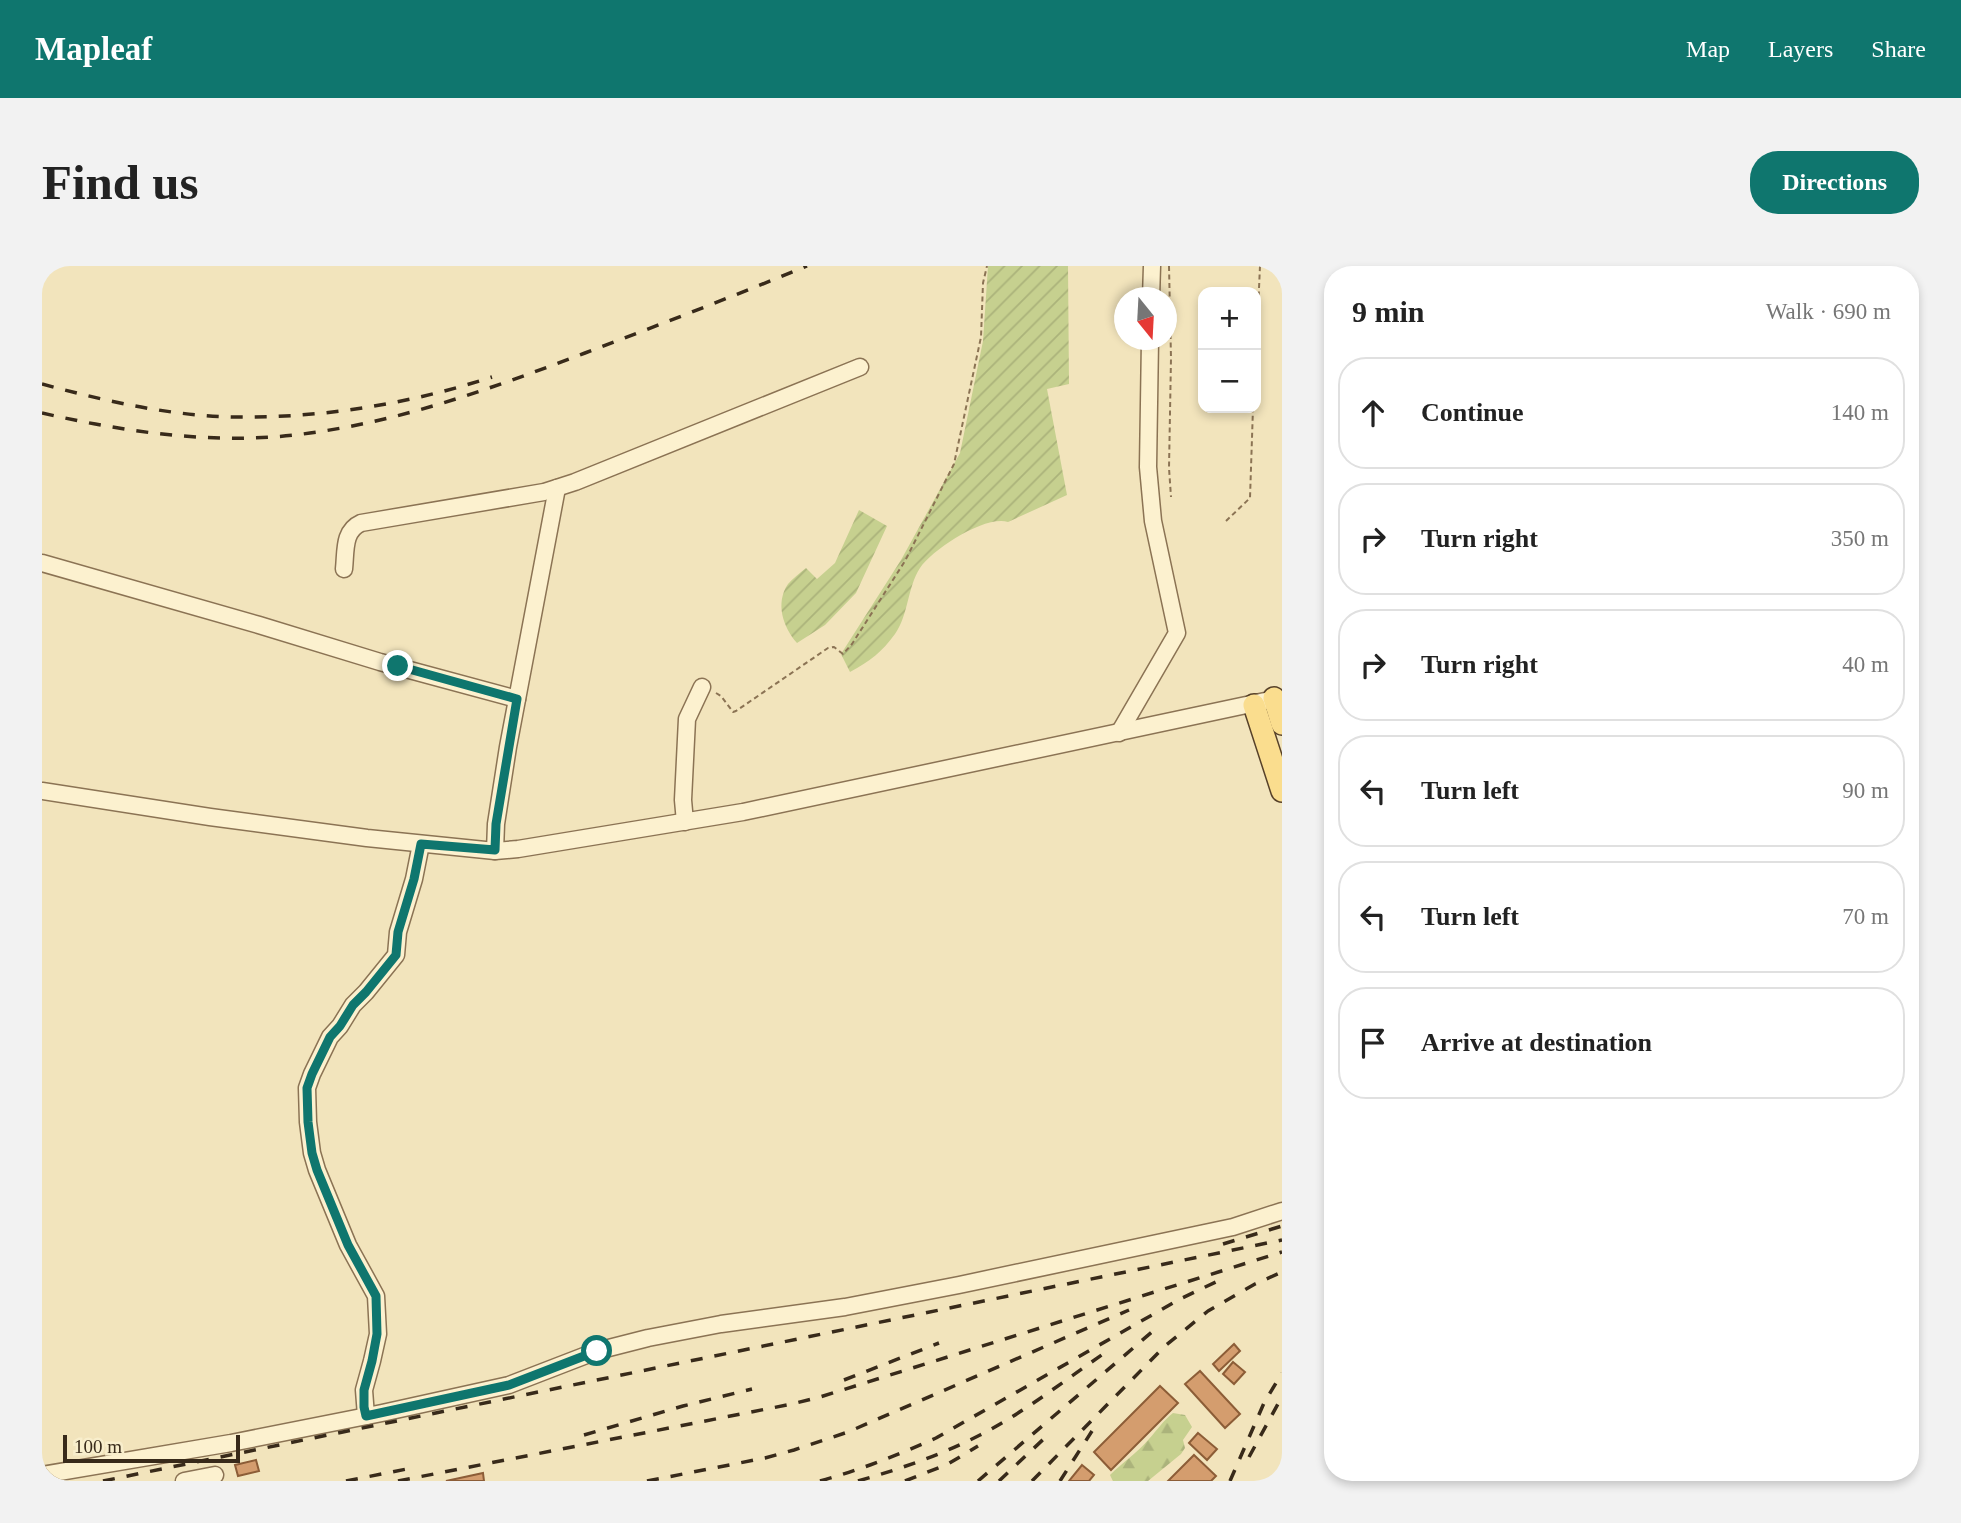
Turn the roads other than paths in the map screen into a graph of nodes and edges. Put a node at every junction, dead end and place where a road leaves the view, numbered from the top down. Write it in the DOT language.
graph roads {
  1 [pos="1152,266"];
  2 [pos="1151,287"];
  3 [pos="1150,350"];
  4 [pos="860,367"];
  5 [pos="556,488"];
  6 [pos="42,563"];
  7 [pos="344,569"];
  8 [pos="702,687"];
  9 [pos="517,699"];
  10 [pos="1264,701"];
  11 [pos="1282,724"];
  12 [pos="1119,733"];
  13 [pos="42,791"];
  14 [pos="1282,792"];
  15 [pos="685,822"];
  16 [pos="421,844"];
  17 [pos="495,850"];
  18 [pos="1282,1211"];
  19 [pos="366,1416"];
  20 [pos="42,1475"];
  21 [pos="215,1475"];
  22 [pos="184,1481"];
  1 -- 2 [label="street"];
  3 -- 12 [label="street"];
  4 -- 5 [label="street"];
  5 -- 7 [label="street"];
  5 -- 9 [label="street"];
  6 -- 9 [label="street"];
  8 -- 15 [label="street"];
  9 -- 17 [label="street"];
  10 -- 11 [label="main road"];
  10 -- 12 [label="street"];
  10 -- 14 [label="main road"];
  12 -- 15 [label="street"];
  13 -- 16 [label="street"];
  15 -- 17 [label="street"];
  16 -- 17 [label="street"];
  16 -- 19 [label="street"];
  18 -- 19 [label="street"];
  19 -- 20 [label="street"];
  21 -- 22 [label="street"];
}
